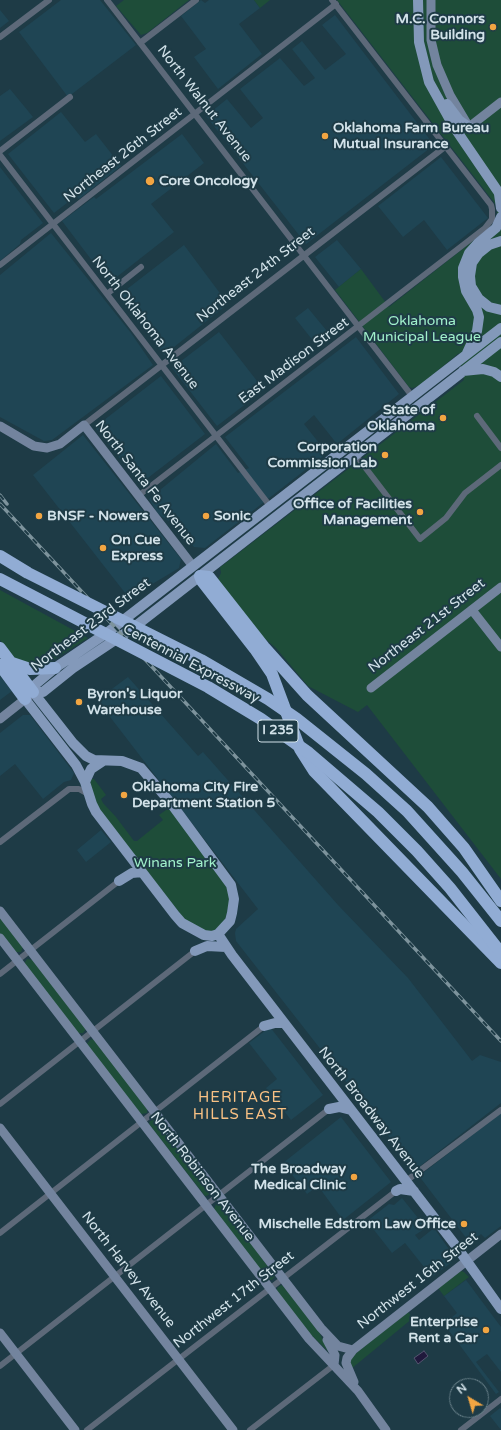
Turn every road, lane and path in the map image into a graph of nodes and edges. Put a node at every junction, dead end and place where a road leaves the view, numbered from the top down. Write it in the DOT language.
graph roads {
  1 [pos="48,0"];
  2 [pos="107,0"];
  3 [pos="196,0"];
  4 [pos="418,0"];
  5 [pos="431,0"];
  6 [pos="334,2"];
  7 [pos="0,37"];
  8 [pos="140,43"];
  9 [pos="423,62"];
  10 [pos="70,97"];
  11 [pos="501,102"];
  12 [pos="194,114"];
  13 [pos="469,127"];
  14 [pos="446,146"];
  15 [pos="0,151"];
  16 [pos="0,155"];
  17 [pos="500,195"];
  18 [pos="497,209"];
  19 [pos="501,217"];
  20 [pos="53,224"];
  21 [pos="501,241"];
  22 [pos="303,256"];
  23 [pos="0,265"];
  24 [pos="141,267"];
  25 [pos="107,294"];
  26 [pos="501,310"];
  27 [pos="359,327"];
  28 [pos="501,328"];
  29 [pos="501,342"];
  30 [pos="466,355"];
  31 [pos="162,365"];
  32 [pos="463,371"];
  33 [pos="501,377"];
  34 [pos="412,396"];
  35 [pos="477,416"];
  36 [pos="84,425"];
  37 [pos="0,426"];
  38 [pos="216,436"];
  39 [pos="348,445"];
  40 [pos="501,448"];
  41 [pos="356,455"];
  42 [pos="501,465"];
  43 [pos="138,496"];
  44 [pos="270,506"];
  45 [pos="0,556"];
  46 [pos="192,565"];
  47 [pos="200,576"];
  48 [pos="0,580"];
  49 [pos="501,587"];
  50 [pos="472,610"];
  51 [pos="501,647"];
  52 [pos="0,648"];
  53 [pos="6,664"];
  54 [pos="55,668"];
  55 [pos="371,688"];
  56 [pos="29,696"];
  57 [pos="0,719"];
  58 [pos="103,761"];
  59 [pos="85,782"];
  60 [pos="88,794"];
  61 [pos="0,842"];
  62 [pos="142,872"];
  63 [pos="119,881"];
  64 [pos="501,901"];
  65 [pos="0,911"];
  66 [pos="501,921"];
  67 [pos="218,934"];
  68 [pos="0,938"];
  69 [pos="226,947"];
  70 [pos="30,950"];
  71 [pos="194,951"];
  72 [pos="501,954"];
  73 [pos="17,960"];
  74 [pos="501,963"];
  75 [pos="0,974"];
  76 [pos="284,1023"];
  77 [pos="264,1026"];
  78 [pos="93,1031"];
  79 [pos="80,1041"];
  80 [pos="0,1104"];
  81 [pos="329,1109"];
  82 [pos="351,1110"];
  83 [pos="501,1110"];
  84 [pos="155,1112"];
  85 [pos="142,1122"];
  86 [pos="0,1128"];
  87 [pos="406,1181"];
  88 [pos="396,1191"];
  89 [pos="414,1192"];
  90 [pos="50,1194"];
  91 [pos="218,1195"];
  92 [pos="206,1205"];
  93 [pos="0,1233"];
  94 [pos="501,1234"];
  95 [pos="467,1261"];
  96 [pos="114,1276"];
  97 [pos="282,1278"];
  98 [pos="270,1287"];
  99 [pos="501,1309"];
  100 [pos="321,1328"];
  101 [pos="0,1333"];
  102 [pos="353,1350"];
  103 [pos="16,1354"];
  104 [pos="178,1359"];
  105 [pos="334,1365"];
  106 [pos="0,1366"];
  107 [pos="358,1391"];
  108 [pos="501,1398"];
  109 [pos="75,1430"];
  110 [pos="87,1430"];
  111 [pos="232,1430"];
  112 [pos="250,1430"];
  113 [pos="386,1430"];
  114 [pos="461,1430"];
  1 -- 7 [label="street"];
  2 -- 8 [label="street, North Walnut Avenue"];
  3 -- 8 [label="street"];
  4 -- 9 [label="main road"];
  5 -- 13 [label="street"];
  6 -- 12 [label="street, Northeast 26th Street"];
  6 -- 14 [label="street"];
  8 -- 12 [label="street, North Walnut Avenue"];
  9 -- 13 [label="main road"];
  9 -- 17 [label="main road"];
  10 -- 15 [label="street"];
  11 -- 13 [label="street"];
  12 -- 20 [label="street, Northeast 26th Street"];
  12 -- 22 [label="street, North Walnut Avenue"];
  14 -- 18 [label="street"];
  14 -- 22 [label="street, Northeast 24th Street"];
  16 -- 20 [label="street, North Oklahoma Avenue"];
  17 -- 18 [label="main road"];
  18 -- 27 [label="street, East Madison Street"];
  19 -- 30 [label="main road"];
  20 -- 23 [label="street, Northeast 26th Street"];
  20 -- 25 [label="street, North Oklahoma Avenue"];
  21 -- 26 [label="main road"];
  22 -- 27 [label="street, North Walnut Avenue"];
  22 -- 31 [label="street, Northeast 24th Street"];
  24 -- 25 [label="street"];
  25 -- 31 [label="street, North Oklahoma Avenue"];
  27 -- 34 [label="street, North Walnut Avenue"];
  27 -- 38 [label="street, East Madison Street"];
  28 -- 30 [label="main road, Northeast 23rd Street"];
  29 -- 32 [label="main road, Northeast 23rd Street"];
  30 -- 34 [label="main road, Northeast 23rd Street"];
  31 -- 36 [label="street, Northeast 24th Street"];
  31 -- 38 [label="street, North Oklahoma Avenue"];
  32 -- 33 [label="main road"];
  32 -- 41 [label="main road, Northeast 23rd Street"];
  34 -- 39 [label="main road, Northeast 23rd Street"];
  35 -- 40 [label="street"];
  36 -- 37 [label="street, North Santa Fe Avenue"];
  36 -- 43 [label="street, North Santa Fe Avenue"];
  38 -- 43 [label="street, East Madison Street"];
  38 -- 44 [label="street, North Oklahoma Avenue"];
  39 -- 41 [label="street"];
  39 -- 44 [label="main road, Northeast 23rd Street"];
  41 -- 42 [label="street"];
  41 -- 47 [label="main road, Northeast 23rd Street"];
  43 -- 46 [label="street, North Santa Fe Avenue"];
  44 -- 46 [label="main road, Northeast 23rd Street"];
  45 -- 66 [label="highway, Centennial Expressway / I 235, bridge"];
  46 -- 47 [label="main road, North Santa Fe Avenue"];
  46 -- 54 [label="main road, Northeast 23rd Street"];
  47 -- 56 [label="main road, Northeast 23rd Street"];
  47 -- 64 [label="highway"];
  47 -- 74 [label="highway, bridge"];
  48 -- 72 [label="highway, Centennial Expressway / I 235, bridge"];
  49 -- 50 [label="street, Northeast 21st Street"];
  50 -- 51 [label="street"];
  50 -- 55 [label="street, Northeast 21st Street"];
  52 -- 53 [label="highway"];
  53 -- 54 [label="highway"];
  53 -- 56 [label="highway"];
  54 -- 56 [label="main road, Northeast 23rd Street"];
  56 -- 57 [label="street"];
  56 -- 58 [label="main road"];
  56 -- 59 [label="main road"];
  58 -- 59 [label="main road"];
  58 -- 67 [label="main road"];
  59 -- 60 [label="main road"];
  60 -- 61 [label="street"];
  60 -- 62 [label="main road"];
  62 -- 63 [label="main road"];
  62 -- 67 [label="main road"];
  63 -- 70 [label="street"];
  65 -- 70 [label="street, North Robinson Avenue"];
  67 -- 69 [label="main road, North Broadway Avenue"];
  68 -- 73 [label="street, North Robinson Avenue"];
  69 -- 71 [label="main road"];
  69 -- 76 [label="main road, North Broadway Avenue"];
  70 -- 73 [label="street"];
  70 -- 78 [label="street, North Robinson Avenue"];
  71 -- 78 [label="street"];
  73 -- 75 [label="street"];
  73 -- 79 [label="street, North Robinson Avenue"];
  76 -- 77 [label="main road"];
  76 -- 82 [label="main road, North Broadway Avenue"];
  77 -- 84 [label="street"];
  78 -- 79 [label="street"];
  78 -- 84 [label="street, North Robinson Avenue"];
  79 -- 80 [label="street"];
  79 -- 85 [label="street, North Robinson Avenue"];
  81 -- 82 [label="main road"];
  81 -- 91 [label="street"];
  82 -- 87 [label="main road, North Broadway Avenue"];
  83 -- 87 [label="street"];
  84 -- 85 [label="street"];
  84 -- 91 [label="street, North Robinson Avenue"];
  85 -- 90 [label="street"];
  85 -- 92 [label="street, North Robinson Avenue"];
  86 -- 90 [label="street, North Harvey Avenue"];
  87 -- 89 [label="main road, North Broadway Avenue"];
  88 -- 89 [label="main road"];
  88 -- 97 [label="street, Northwest 17th Street"];
  89 -- 95 [label="main road, North Broadway Avenue"];
  90 -- 93 [label="street"];
  90 -- 96 [label="street, North Harvey Avenue"];
  91 -- 92 [label="street"];
  91 -- 97 [label="street, North Robinson Avenue"];
  92 -- 96 [label="street"];
  92 -- 98 [label="street, North Robinson Avenue"];
  94 -- 95 [label="street, Northwest 16th Street"];
  95 -- 99 [label="main road, North Broadway Avenue"];
  95 -- 102 [label="street, Northwest 16th Street"];
  96 -- 103 [label="street"];
  96 -- 104 [label="street, North Harvey Avenue"];
  97 -- 98 [label="street, Northwest 17th Street"];
  97 -- 100 [label="street, North Robinson Avenue"];
  98 -- 104 [label="street, Northwest 17th Street"];
  98 -- 105 [label="street, North Robinson Avenue"];
  100 -- 102 [label="street"];
  100 -- 105 [label="street"];
  101 -- 103 [label="street"];
  102 -- 107 [label="street"];
  103 -- 106 [label="street"];
  103 -- 109 [label="street"];
  104 -- 110 [label="street, Northwest 17th Street"];
  104 -- 111 [label="street, North Harvey Avenue"];
  105 -- 107 [label="street, North Robinson Avenue"];
  105 -- 112 [label="street"];
  107 -- 113 [label="street, North Robinson Avenue"];
  108 -- 114 [label="street"];
}
